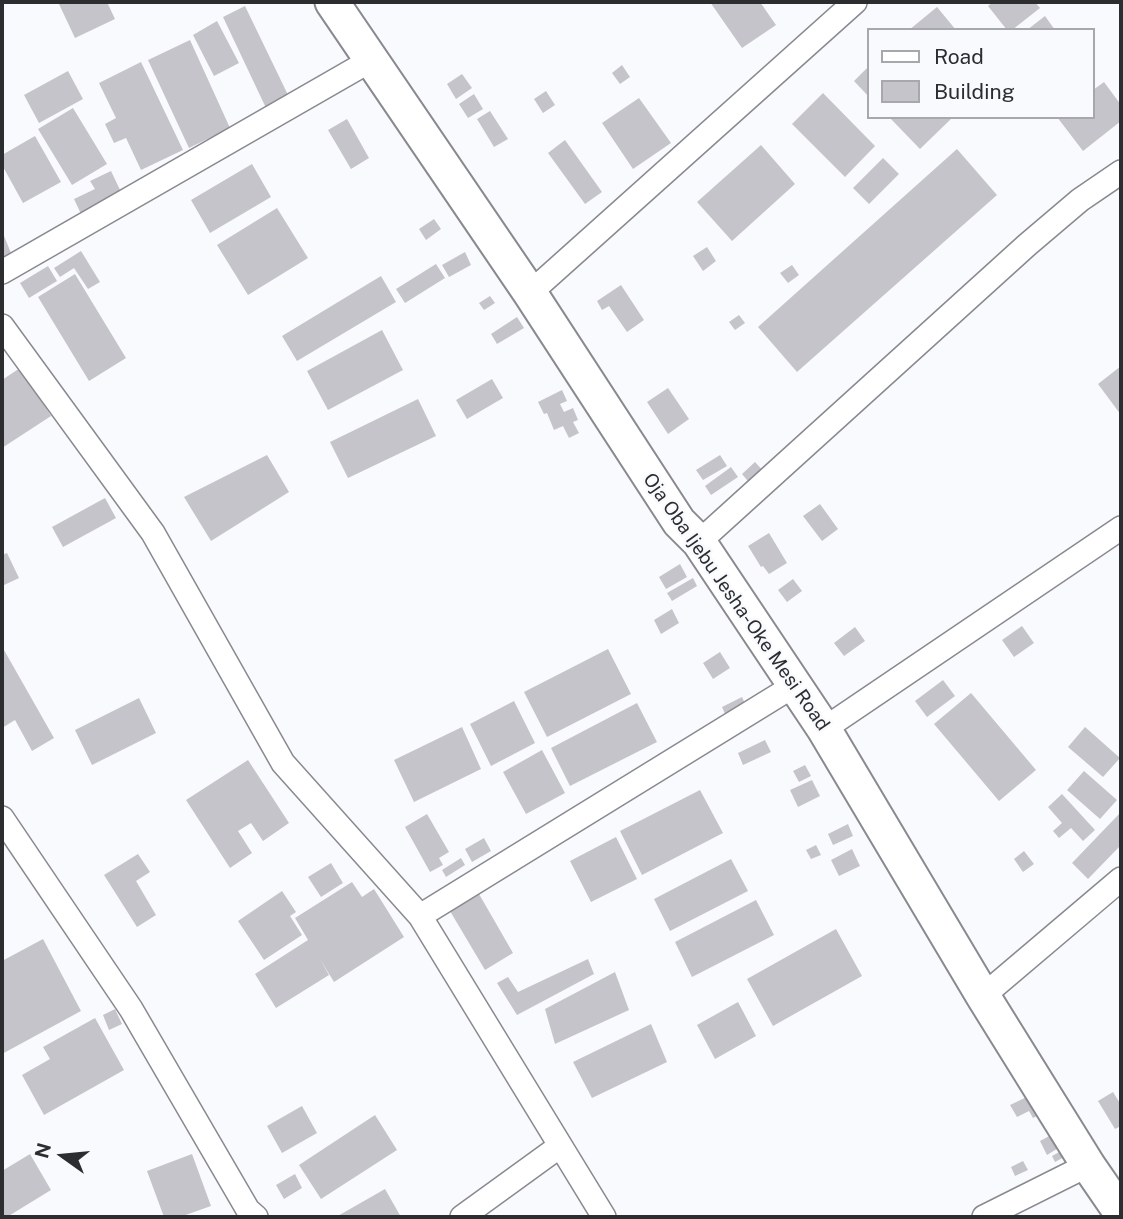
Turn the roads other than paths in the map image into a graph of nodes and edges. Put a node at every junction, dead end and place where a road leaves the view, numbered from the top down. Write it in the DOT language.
graph roads {
  1 [pos="332,2"];
  2 [pos="855,2"];
  3 [pos="373,59"];
  4 [pos="1121,172"];
  5 [pos="2,272"];
  6 [pos="530,293"];
  7 [pos="2,326"];
  8 [pos="1121,528"];
  9 [pos="699,542"];
  10 [pos="795,685"];
  11 [pos="824,729"];
  12 [pos="2,818"];
  13 [pos="1121,879"];
  14 [pos="420,916"];
  15 [pos="983,996"];
  16 [pos="560,1146"];
  17 [pos="1088,1165"];
  18 [pos="1121,1213"];
  19 [pos="256,1217"];
  20 [pos="462,1217"];
  21 [pos="604,1217"];
  22 [pos="984,1217"];
  1 -- 3 [label="main road, Oja Oba Ijebu Jesha-Oke Mesi Road"];
  2 -- 6 [label="street"];
  3 -- 5 [label="street"];
  3 -- 6 [label="main road, Oja Oba Ijebu Jesha-Oke Mesi Road"];
  4 -- 9 [label="street"];
  6 -- 9 [label="main road, Oja Oba Ijebu Jesha-Oke Mesi Road"];
  7 -- 14 [label="street"];
  8 -- 11 [label="street"];
  9 -- 10 [label="main road, Oja Oba Ijebu Jesha-Oke Mesi Road"];
  10 -- 11 [label="main road, Oja Oba Ijebu Jesha-Oke Mesi Road"];
  10 -- 14 [label="street"];
  11 -- 15 [label="main road, Oja Oba Ijebu Jesha-Oke Mesi Road"];
  12 -- 19 [label="street"];
  13 -- 15 [label="street"];
  14 -- 16 [label="street"];
  15 -- 17 [label="main road, Oja Oba Ijebu Jesha-Oke Mesi Road"];
  16 -- 20 [label="street"];
  16 -- 21 [label="street"];
  17 -- 18 [label="main road, Oja Oba Ijebu Jesha-Oke Mesi Road"];
  17 -- 22 [label="street"];
}
